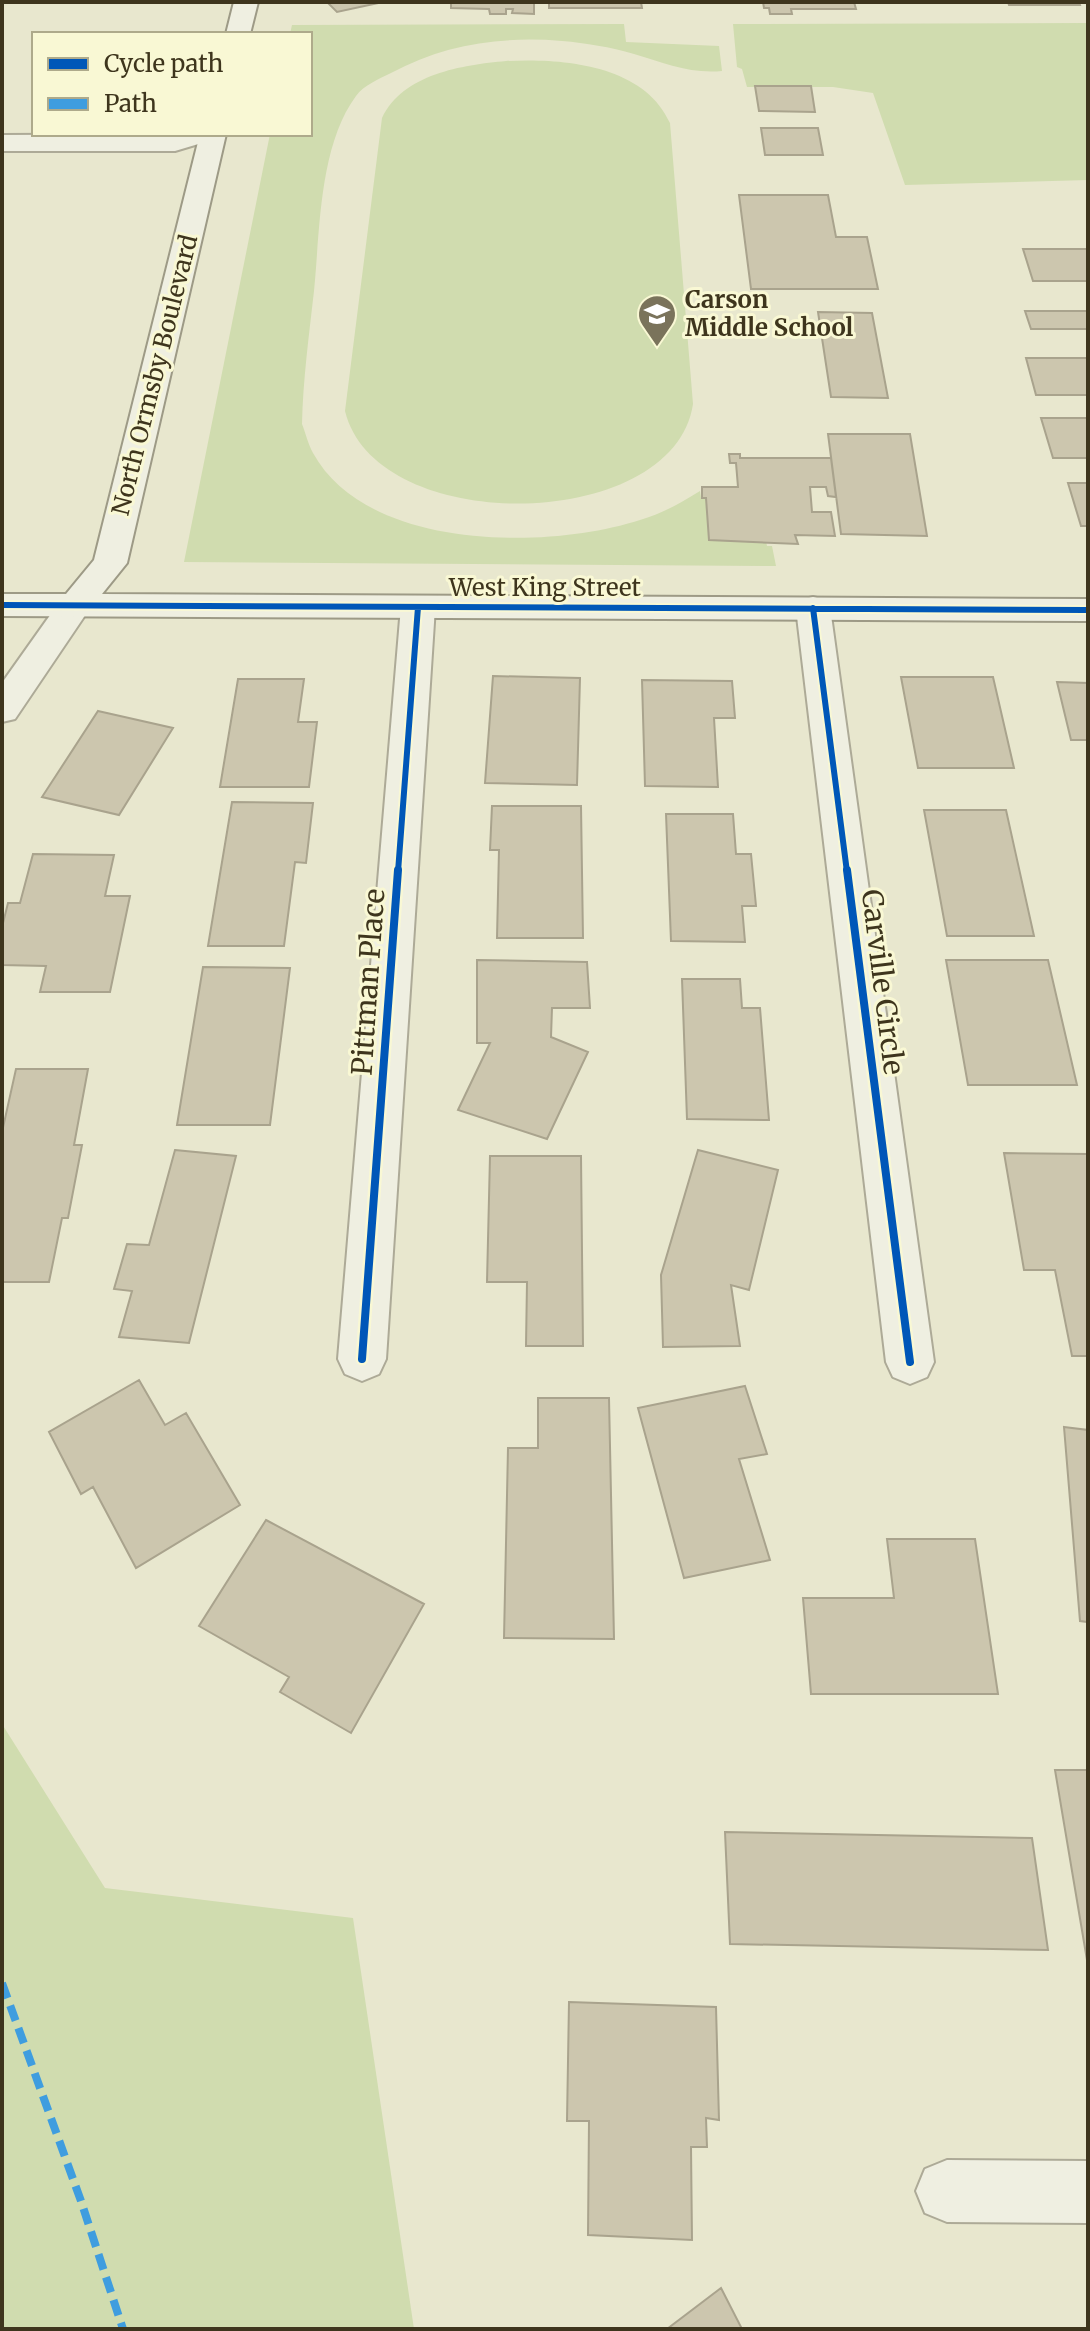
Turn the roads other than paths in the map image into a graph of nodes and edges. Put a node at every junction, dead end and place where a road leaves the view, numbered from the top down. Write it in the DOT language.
graph roads {
  1 [pos="246,2"];
  2 [pos="238,32"];
  3 [pos="2,119"];
  4 [pos="32,119"];
  5 [pos="199,136"];
  6 [pos="213,136"];
  7 [pos="2,143"];
  8 [pos="2,605"];
  9 [pos="75,605"];
  10 [pos="418,607"];
  11 [pos="813,608"];
  12 [pos="1088,610"];
  13 [pos="2,710"];
  14 [pos="362,1359"];
  15 [pos="910,1362"];
  16 [pos="947,2191"];
  17 [pos="1088,2192"];
  1 -- 2 [label="street"];
  3 -- 4 [label="street"];
  5 -- 7 [label="street"];
  6 -- 9 [label="street, North Ormsby Boulevard"];
  8 -- 9 [label="street, West King Street"];
  9 -- 10 [label="street, West King Street"];
  9 -- 13 [label="street, North Ormsby Boulevard"];
  10 -- 11 [label="street, West King Street"];
  10 -- 14 [label="street, Pittman Place"];
  11 -- 12 [label="street, West King Street"];
  11 -- 15 [label="street, Carville Circle"];
  16 -- 17 [label="street"];
}
